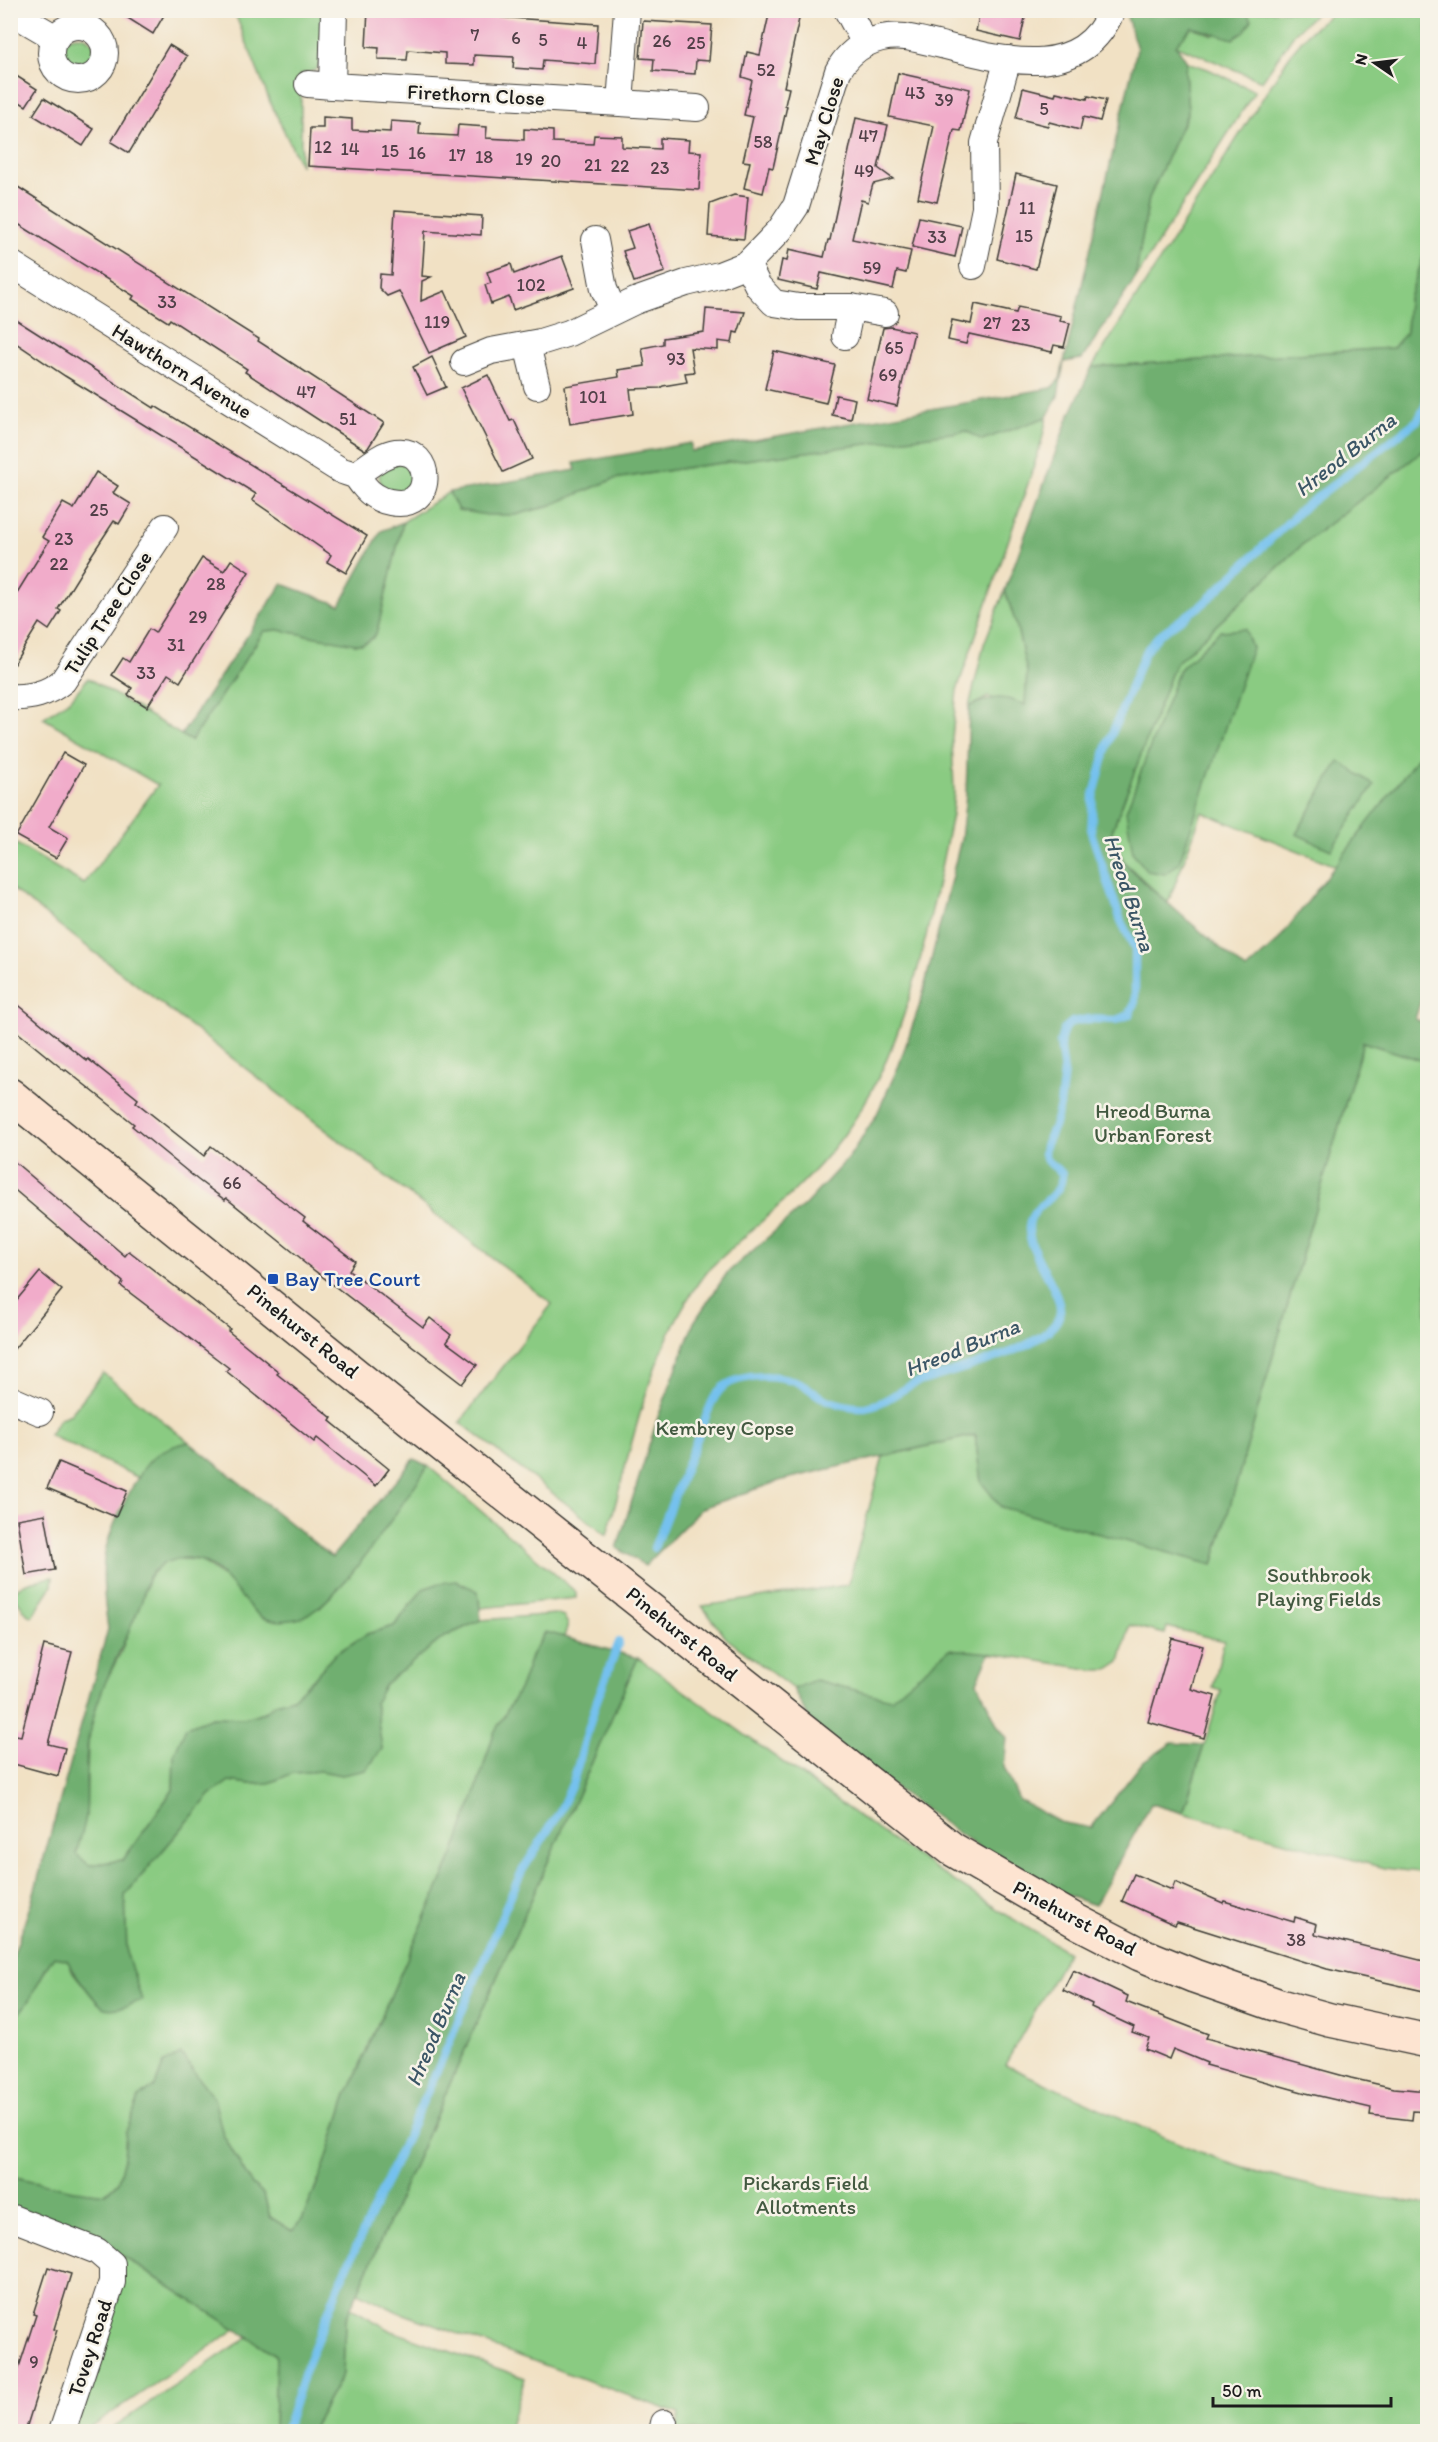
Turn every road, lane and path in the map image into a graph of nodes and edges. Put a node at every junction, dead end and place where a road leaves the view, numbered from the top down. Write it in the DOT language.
graph roads {
  1 [pos="10,10"];
  2 [pos="334,10"];
  3 [pos="627,10"];
  4 [pos="848,10"];
  5 [pos="1112,10"];
  6 [pos="56,38"];
  7 [pos="866,43"];
  8 [pos="1008,60"];
  9 [pos="620,103"];
  10 [pos="697,108"];
  11 [pos="595,240"];
  12 [pos="10,263"];
  13 [pos="747,264"];
  14 [pos="973,266"];
  15 [pos="851,307"];
  16 [pos="614,310"];
  17 [pos="885,313"];
  18 [pos="845,336"];
  19 [pos="527,345"];
  20 [pos="464,362"];
  21 [pos="537,386"];
  22 [pos="355,475"];
  23 [pos="165,527"];
  24 [pos="10,697"];
  25 [pos="10,1095"];
  26 [pos="10,1400"];
  27 [pos="40,1412"];
  28 [pos="1428,2041"];
  29 [pos="10,2217"];
  30 [pos="62,2432"];
  1 -- 6 [label="street"];
  2 -- 9 [label="street, Firethorn Close"];
  3 -- 9 [label="street"];
  4 -- 7 [label="street"];
  5 -- 8 [label="street"];
  7 -- 8 [label="street"];
  7 -- 13 [label="street, May Close"];
  8 -- 14 [label="street"];
  9 -- 10 [label="street, Firethorn Close"];
  11 -- 16 [label="street"];
  12 -- 22 [label="street, Hawthorn Avenue"];
  13 -- 15 [label="street"];
  13 -- 16 [label="street, May Close"];
  15 -- 17 [label="street"];
  15 -- 18 [label="street"];
  16 -- 19 [label="street, May Close"];
  19 -- 20 [label="street, May Close"];
  19 -- 21 [label="street"];
  23 -- 24 [label="street, Tulip Tree Close"];
  25 -- 28 [label="street, Pinehurst Road"];
  26 -- 27 [label="street"];
  29 -- 30 [label="street, Tovey Road"];
}
